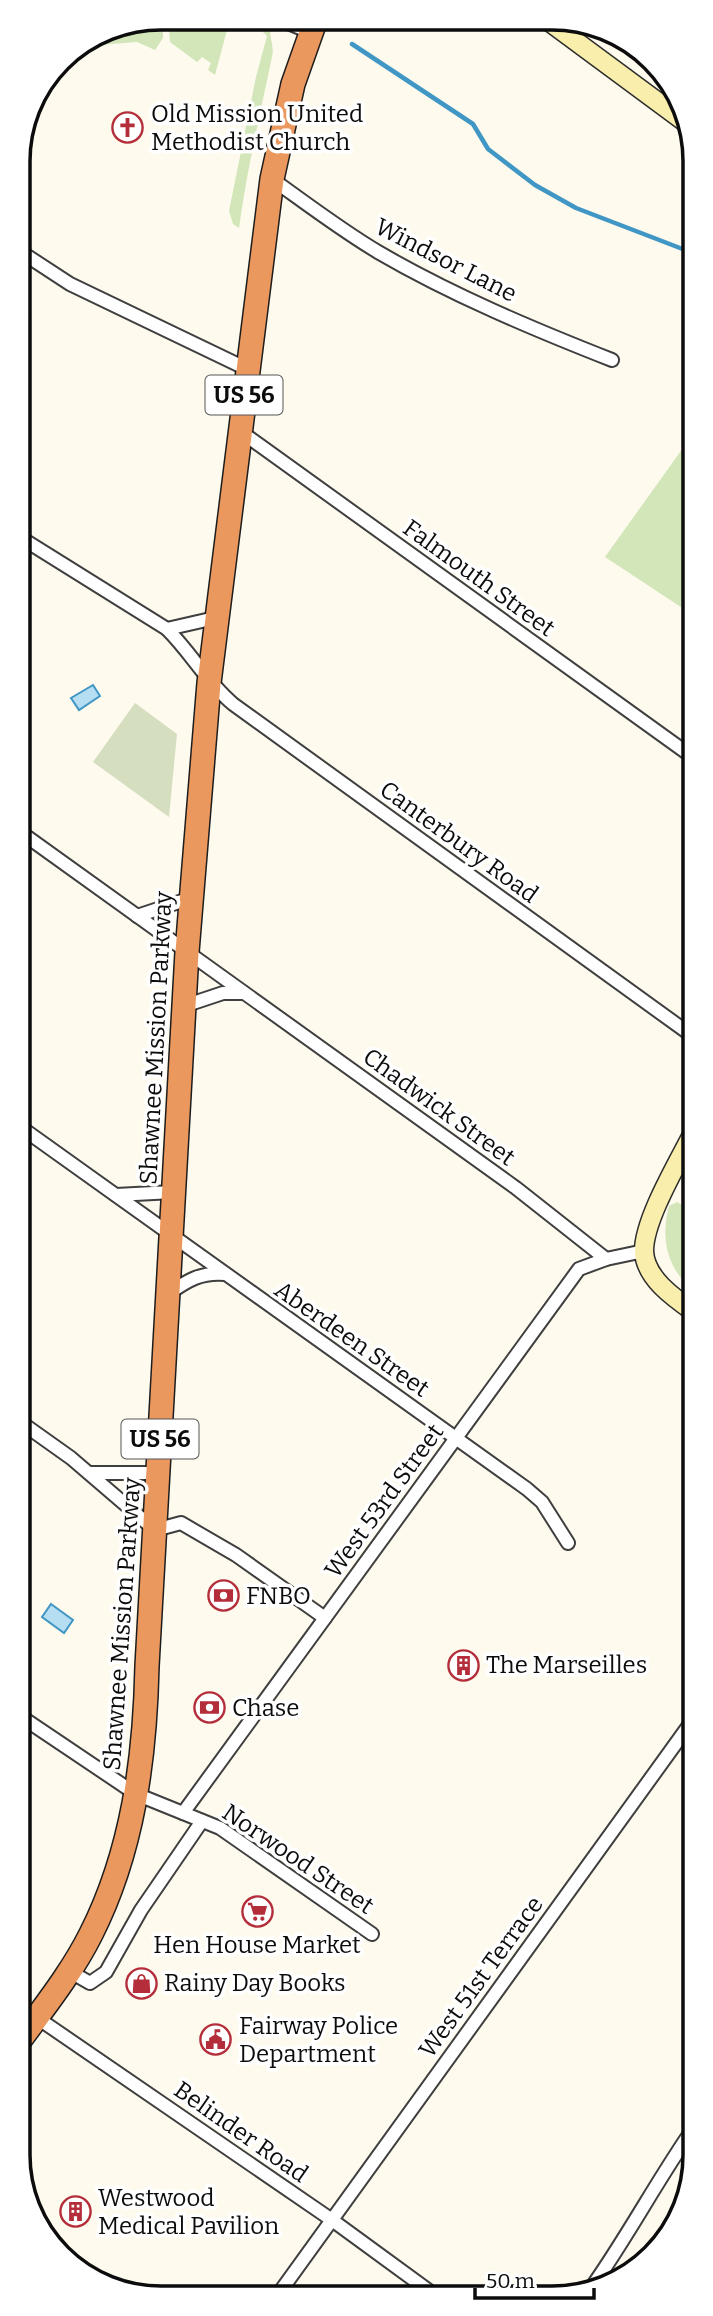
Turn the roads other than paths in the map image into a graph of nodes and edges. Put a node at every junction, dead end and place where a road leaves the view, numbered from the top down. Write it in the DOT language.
graph roads {
  1 [pos="311,30"];
  2 [pos="561,30"];
  3 [pos="675,114"];
  4 [pos="272,179"];
  5 [pos="30,258"];
  6 [pos="612,360"];
  7 [pos="247,369"];
  8 [pos="239,431"];
  9 [pos="30,543"];
  10 [pos="215,618"];
  11 [pos="167,629"];
  12 [pos="209,683"];
  13 [pos="683,750"];
  14 [pos="30,839"];
  15 [pos="191,898"];
  16 [pos="137,916"];
  17 [pos="187,952"];
  18 [pos="244,993"];
  19 [pos="184,1006"];
  20 [pos="683,1029"];
  21 [pos="30,1134"];
  22 [pos="683,1153"];
  23 [pos="173,1192"];
  24 [pos="116,1195"];
  25 [pos="171,1235"];
  26 [pos="644,1251"];
  27 [pos="606,1259"];
  28 [pos="225,1274"];
  29 [pos="168,1294"];
  30 [pos="683,1304"];
  31 [pos="30,1429"];
  32 [pos="456,1437"];
  33 [pos="89,1473"];
  34 [pos="158,1473"];
  35 [pos="155,1530"];
  36 [pos="568,1543"];
  37 [pos="325,1618"];
  38 [pos="30,1723"];
  39 [pos="683,1734"];
  40 [pos="136,1794"];
  41 [pos="184,1813"];
  42 [pos="202,1821"];
  43 [pos="372,1934"];
  44 [pos="69,1971"];
  45 [pos="30,2010"];
  46 [pos="30,2012"];
  47 [pos="683,2143"];
  48 [pos="332,2220"];
  49 [pos="599,2278"];
  50 [pos="284,2286"];
  51 [pos="422,2286"];
  1 -- 4 [label="highway, Shawnee Mission Parkway / US 56"];
  2 -- 3 [label="main road"];
  4 -- 6 [label="street, Windsor Lane"];
  4 -- 7 [label="highway, Shawnee Mission Parkway / US 56"];
  5 -- 7 [label="street"];
  7 -- 8 [label="highway, Shawnee Mission Parkway / US 56"];
  8 -- 10 [label="highway, Shawnee Mission Parkway / US 56"];
  8 -- 13 [label="street, Falmouth Street"];
  9 -- 11 [label="street"];
  10 -- 11 [label="street"];
  10 -- 12 [label="highway, Shawnee Mission Parkway / US 56"];
  11 -- 12 [label="street, Canterbury Road"];
  12 -- 15 [label="highway, Shawnee Mission Parkway / US 56"];
  12 -- 20 [label="street, Canterbury Road"];
  14 -- 16 [label="street, Chadwick Street"];
  15 -- 16 [label="street"];
  15 -- 17 [label="highway, Shawnee Mission Parkway / US 56"];
  16 -- 17 [label="street, Chadwick Street"];
  17 -- 18 [label="street, Chadwick Street"];
  17 -- 19 [label="highway, Shawnee Mission Parkway / US 56"];
  18 -- 19 [label="street"];
  18 -- 27 [label="street, Chadwick Street"];
  19 -- 23 [label="highway, Shawnee Mission Parkway / US 56"];
  21 -- 24 [label="street, Aberdeen Street"];
  22 -- 26 [label="main road"];
  23 -- 24 [label="street"];
  23 -- 25 [label="highway, Shawnee Mission Parkway / US 56"];
  24 -- 25 [label="street, Aberdeen Street"];
  25 -- 28 [label="street, Aberdeen Street"];
  25 -- 29 [label="highway, Shawnee Mission Parkway / US 56"];
  26 -- 27 [label="street, West 53rd Street"];
  26 -- 30 [label="main road"];
  27 -- 32 [label="street, West 53rd Street"];
  28 -- 29 [label="street"];
  28 -- 32 [label="street, Aberdeen Street"];
  29 -- 34 [label="highway, Shawnee Mission Parkway / US 56"];
  31 -- 33 [label="street"];
  32 -- 36 [label="street, Aberdeen Street"];
  32 -- 37 [label="street, West 53rd Street"];
  33 -- 34 [label="street"];
  33 -- 35 [label="street"];
  34 -- 35 [label="highway, Shawnee Mission Parkway / US 56"];
  35 -- 37 [label="street"];
  35 -- 40 [label="highway, Shawnee Mission Parkway / US 56"];
  37 -- 41 [label="street, West 53rd Street"];
  38 -- 40 [label="street, Norwood Street"];
  39 -- 48 [label="street, West 51st Terrace"];
  40 -- 41 [label="street, Norwood Street"];
  40 -- 44 [label="highway, Shawnee Mission Parkway / US 56"];
  41 -- 42 [label="street, Norwood Street"];
  42 -- 43 [label="street, Norwood Street"];
  42 -- 44 [label="street"];
  44 -- 45 [label="highway, Shawnee Mission Parkway / US 56"];
  46 -- 48 [label="street, Belinder Road"];
  47 -- 49 [label="street"];
  48 -- 50 [label="street, West 51st Terrace"];
  48 -- 51 [label="street, Belinder Road"];
}
